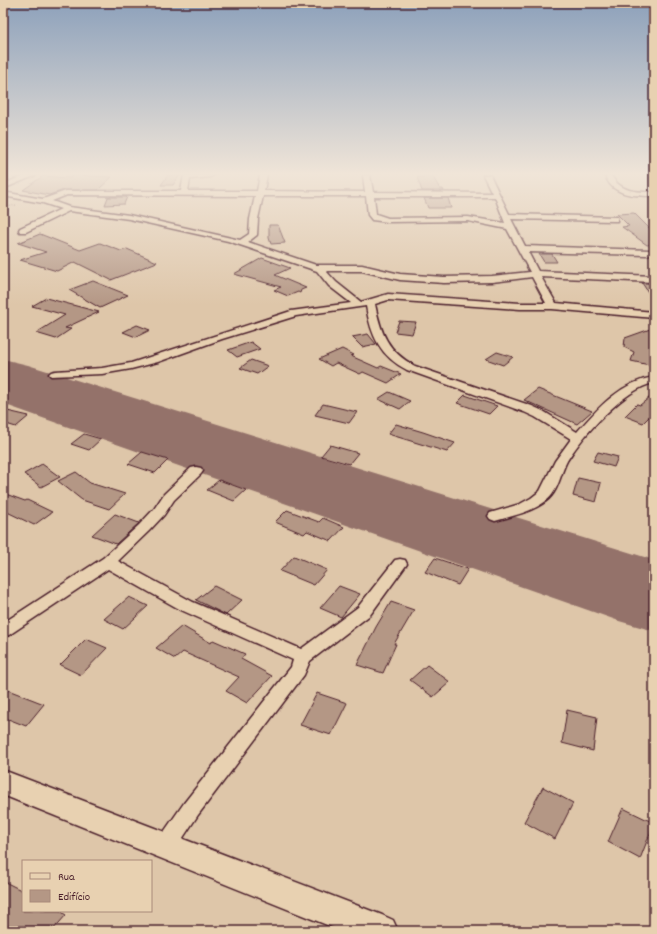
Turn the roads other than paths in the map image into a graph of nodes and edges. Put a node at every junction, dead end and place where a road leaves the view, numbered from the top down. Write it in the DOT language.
graph roads {
  1 [pos="47,219"];
  2 [pos="134,219"];
  3 [pos="256,219"];
  4 [pos="379,219"];
  5 [pos="507,219"];
  6 [pos="599,219"];
  7 [pos="614,219"];
  8 [pos="511,226"];
  9 [pos="22,230"];
  10 [pos="242,242"];
  11 [pos="523,249"];
  12 [pos="647,252"];
  13 [pos="320,268"];
  14 [pos="535,274"];
  15 [pos="654,279"];
  16 [pos="441,290"];
  17 [pos="365,304"];
  18 [pos="552,306"];
  19 [pos="654,315"];
  20 [pos="55,374"];
  21 [pos="654,380"];
  22 [pos="577,438"];
  23 [pos="196,471"];
  24 [pos="495,516"];
  25 [pos="108,562"];
  26 [pos="400,564"];
  27 [pos="3,632"];
  28 [pos="303,657"];
  29 [pos="3,782"];
  30 [pos="166,846"];
  31 [pos="382,931"];
  1 -- 9 [label="street"];
  2 -- 10 [label="street"];
  3 -- 10 [label="street"];
  4 -- 8 [label="street"];
  5 -- 8 [label="street"];
  6 -- 7 [label="street"];
  8 -- 11 [label="street"];
  10 -- 13 [label="street"];
  11 -- 12 [label="street"];
  11 -- 14 [label="street"];
  13 -- 16 [label="street"];
  13 -- 17 [label="street"];
  14 -- 15 [label="street"];
  14 -- 16 [label="street"];
  14 -- 18 [label="street"];
  16 -- 17 [label="street"];
  16 -- 18 [label="street"];
  17 -- 20 [label="street"];
  17 -- 22 [label="street"];
  18 -- 19 [label="street"];
  21 -- 22 [label="street"];
  22 -- 24 [label="street"];
  23 -- 25 [label="street"];
  25 -- 27 [label="street"];
  25 -- 28 [label="street"];
  26 -- 28 [label="street"];
  28 -- 30 [label="street"];
  29 -- 30 [label="main road"];
  30 -- 31 [label="main road"];
}
